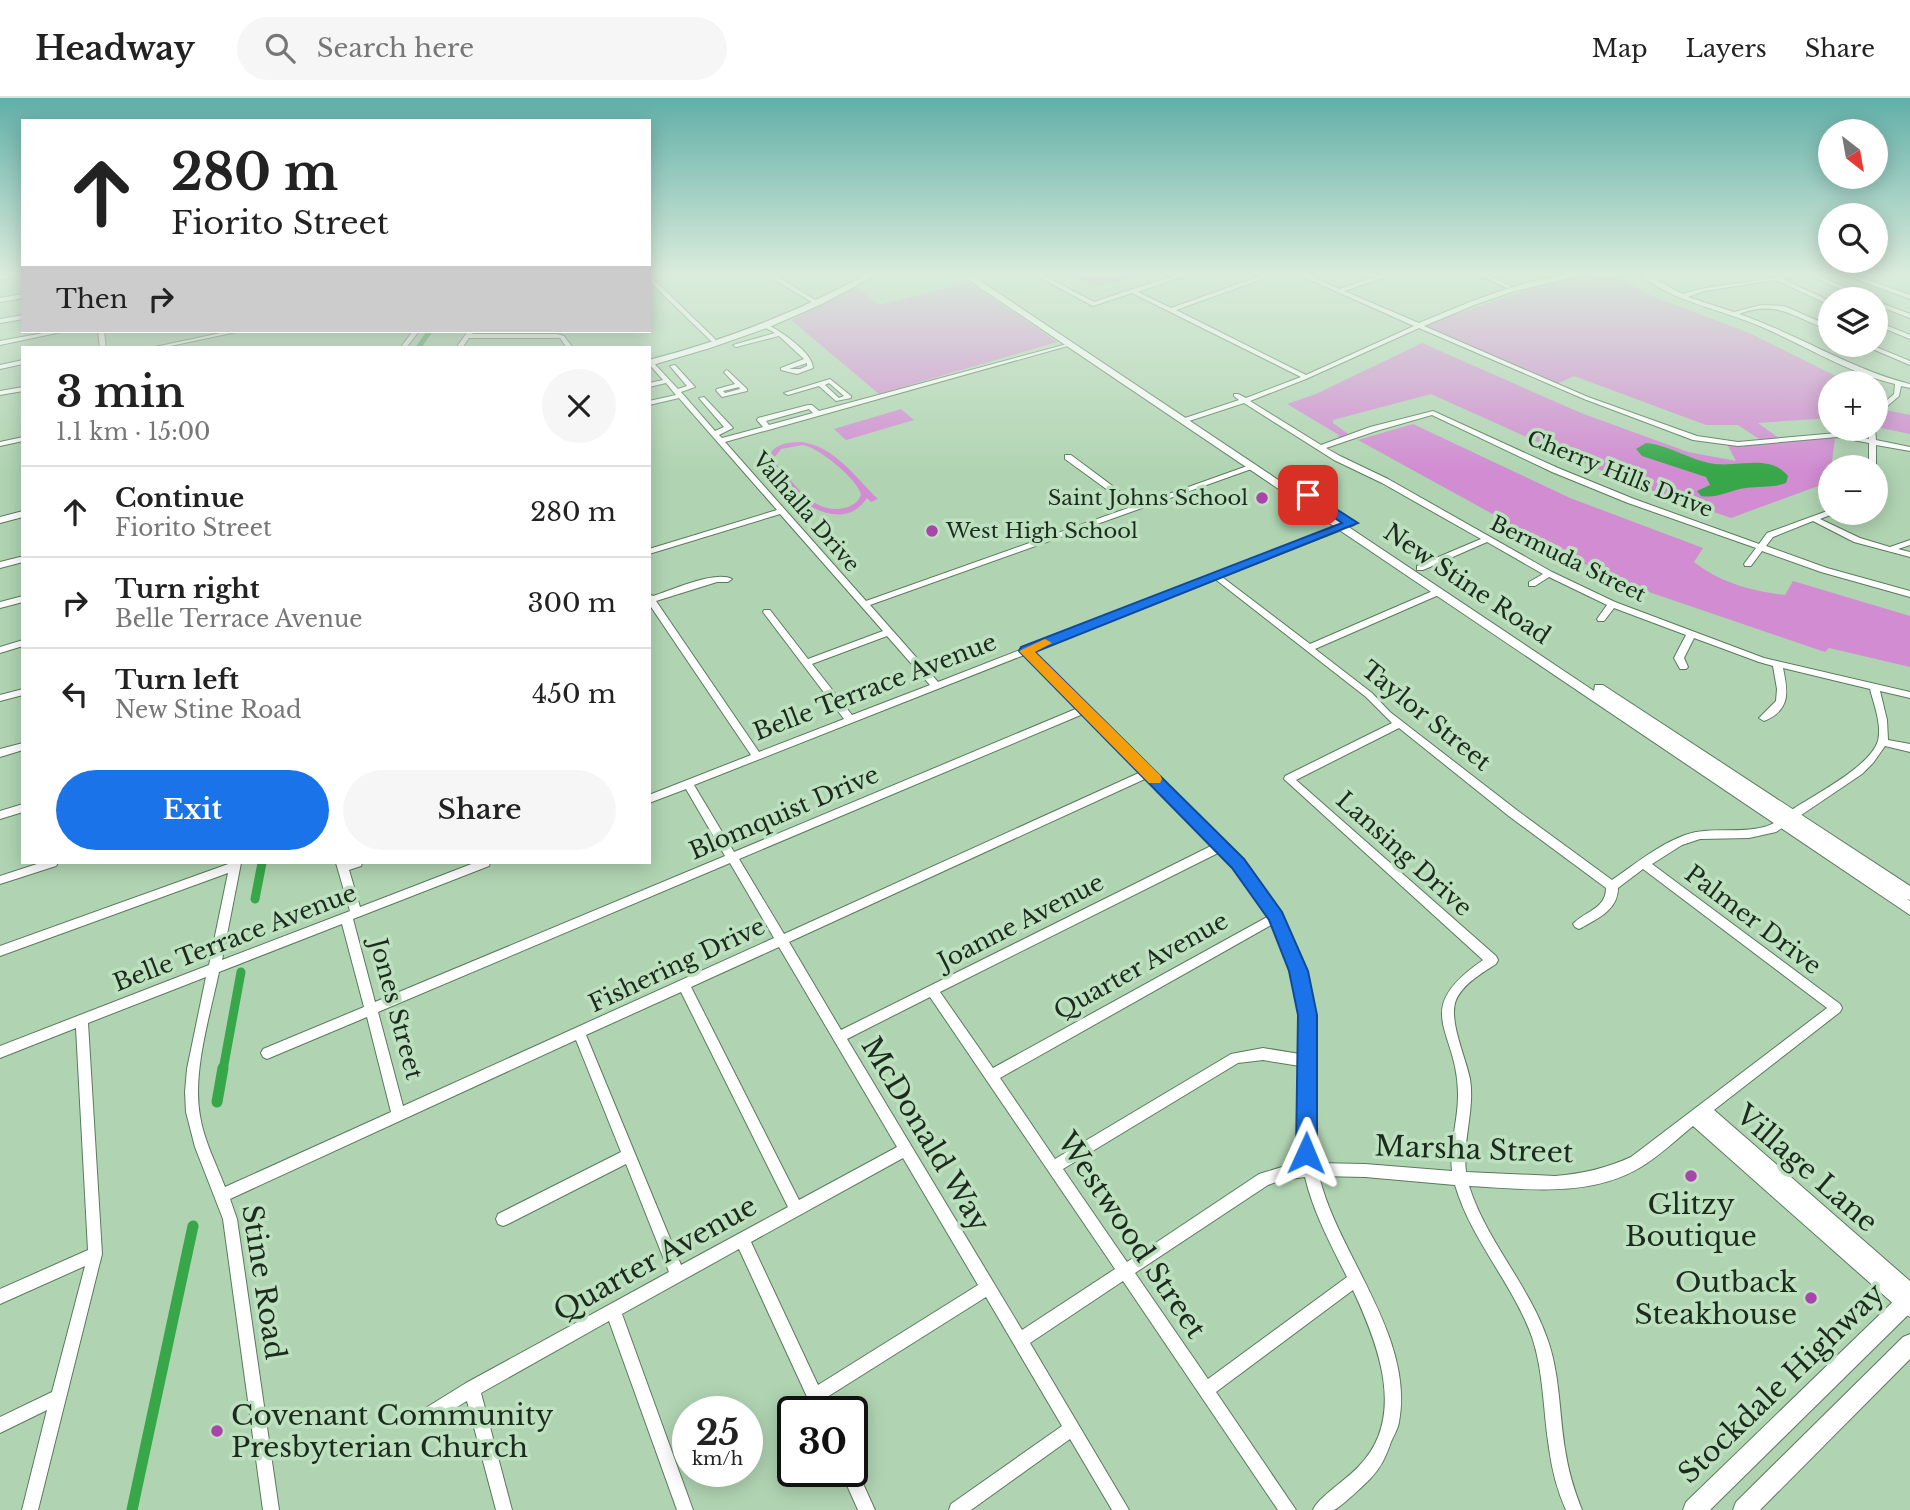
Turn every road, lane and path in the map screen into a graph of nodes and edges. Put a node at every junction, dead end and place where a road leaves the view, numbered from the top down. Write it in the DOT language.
graph roads {
  1 [pos="187,340"];
  2 [pos="715,340"];
  3 [pos="722,340"];
  4 [pos="723,340"];
  5 [pos="756,340"];
  6 [pos="787,340"];
  7 [pos="1231,340"];
  8 [pos="1374,340"];
  9 [pos="1380,340"];
  10 [pos="1452,340"];
  11 [pos="1797,340"];
  12 [pos="1071,341"];
  13 [pos="717,342"];
  14 [pos="736,345"];
  15 [pos="161,346"];
  16 [pos="1888,354"];
  17 [pos="809,360"];
  18 [pos="651,361"];
  19 [pos="651,361"];
  20 [pos="21,362"];
  21 [pos="651,362"];
  22 [pos="1910,363"];
  23 [pos="673,366"];
  24 [pos="0,367"];
  25 [pos="727,372"];
  26 [pos="1298,373"];
  27 [pos="1306,377"];
  28 [pos="666,381"];
  29 [pos="1898,383"];
  30 [pos="651,385"];
  31 [pos="1910,386"];
  32 [pos="21,389"];
  33 [pos="788,393"];
  34 [pos="0,394"];
  35 [pos="681,396"];
  36 [pos="702,398"];
  37 [pos="1240,398"];
  38 [pos="847,403"];
  39 [pos="1888,403"];
  40 [pos="651,404"];
  41 [pos="1184,416"];
  42 [pos="1818,437"];
  43 [pos="717,438"];
  44 [pos="21,439"];
  45 [pos="1876,441"];
  46 [pos="0,444"];
  47 [pos="1320,447"];
  48 [pos="1910,449"];
  49 [pos="1068,457"];
  50 [pos="1253,467"];
  51 [pos="1137,508"];
  52 [pos="782,511"];
  53 [pos="21,515"];
  54 [pos="1818,516"];
  55 [pos="1814,518"];
  56 [pos="0,520"];
  57 [pos="1347,525"];
  58 [pos="1487,539"];
  59 [pos="1910,542"];
  60 [pos="1759,547"];
  61 [pos="1888,550"];
  62 [pos="651,551"];
  63 [pos="1910,555"];
  64 [pos="21,560"];
  65 [pos="1748,564"];
  66 [pos="0,565"];
  67 [pos="1420,568"];
  68 [pos="1549,574"];
  69 [pos="1216,576"];
  70 [pos="728,579"];
  71 [pos="1532,584"];
  72 [pos="1438,592"];
  73 [pos="1910,594"];
  74 [pos="21,600"];
  75 [pos="865,604"];
  76 [pos="1612,604"];
  77 [pos="652,605"];
  78 [pos="0,606"];
  79 [pos="767,612"];
  80 [pos="1601,619"];
  81 [pos="889,632"];
  82 [pos="1691,634"];
  83 [pos="21,644"];
  84 [pos="1309,648"];
  85 [pos="0,650"];
  86 [pos="1026,651"];
  87 [pos="807,663"];
  88 [pos="1778,664"];
  89 [pos="1683,667"];
  90 [pos="937,687"];
  91 [pos="1874,687"];
  92 [pos="21,693"];
  93 [pos="1910,695"];
  94 [pos="0,698"];
  95 [pos="1084,709"];
  96 [pos="1764,718"];
  97 [pos="850,720"];
  98 [pos="1399,724"];
  99 [pos="1883,742"];
  100 [pos="21,747"];
  101 [pos="1910,748"];
  102 [pos="0,753"];
  103 [pos="757,756"];
  104 [pos="1148,773"];
  105 [pos="688,784"];
  106 [pos="651,798"];
  107 [pos="21,808"];
  108 [pos="0,815"];
  109 [pos="1788,819"];
  110 [pos="1221,846"];
  111 [pos="733,857"];
  112 [pos="49,864"];
  113 [pos="480,864"];
  114 [pos="1644,864"];
  115 [pos="235,865"];
  116 [pos="342,865"];
  117 [pos="453,869"];
  118 [pos="0,880"];
  119 [pos="1612,886"];
  120 [pos="1910,894"];
  121 [pos="1910,909"];
  122 [pos="351,914"];
  123 [pos="1276,917"];
  124 [pos="1579,924"];
  125 [pos="782,940"];
  126 [pos="0,951"];
  127 [pos="214,968"];
  128 [pos="684,985"];
  129 [pos="932,990"];
  130 [pos="1836,1008"];
  131 [pos="371,1009"];
  132 [pos="82,1020"];
  133 [pos="579,1033"];
  134 [pos="839,1037"];
  135 [pos="0,1052"];
  136 [pos="267,1053"];
  137 [pos="1308,1061"];
  138 [pos="991,1076"];
  139 [pos="1699,1114"];
  140 [pos="399,1115"];
  141 [pos="906,1149"];
  142 [pos="629,1155"];
  143 [pos="1054,1167"];
  144 [pos="1308,1170"];
  145 [pos="1460,1178"];
  146 [pos="223,1195"];
  147 [pos="796,1209"];
  148 [pos="503,1219"];
  149 [pos="742,1239"];
  150 [pos="95,1254"];
  151 [pos="1125,1271"];
  152 [pos="678,1275"];
  153 [pos="1355,1280"];
  154 [pos="988,1287"];
  155 [pos="0,1297"];
  156 [pos="1909,1301"];
  157 [pos="613,1311"];
  158 [pos="1020,1341"];
  159 [pos="1910,1344"];
  160 [pos="472,1389"];
  161 [pos="1206,1390"];
  162 [pos="814,1396"];
  163 [pos="58,1397"];
  164 [pos="430,1415"];
  165 [pos="0,1425"];
  166 [pos="1072,1428"];
  167 [pos="856,1487"];
  168 [pos="30,1510"];
  169 [pos="271,1510"];
  170 [pos="505,1510"];
  171 [pos="685,1510"];
  172 [pos="867,1510"];
  173 [pos="957,1510"];
  174 [pos="1121,1510"];
  175 [pos="1288,1510"];
  176 [pos="1321,1510"];
  177 [pos="1574,1510"];
  178 [pos="1694,1510"];
  179 [pos="1744,1510"];
  1 -- 15 [label="street"];
  2 -- 13 [label="street"];
  3 -- 13 [label="main road"];
  4 -- 13 [label="main road"];
  5 -- 14 [label="street"];
  6 -- 17 [label="street"];
  7 -- 26 [label="street"];
  8 -- 26 [label="street"];
  9 -- 27 [label="street"];
  10 -- 42 [label="street"];
  11 -- 29 [label="street"];
  12 -- 38 [label="street"];
  12 -- 41 [label="main road, New Stine Road"];
  12 -- 41 [label="main road, New Stine Road"];
  13 -- 18 [label="main road"];
  13 -- 19 [label="main road"];
  16 -- 22 [label="street"];
  20 -- 24 [label="street"];
  21 -- 28 [label="street, Valhalla Drive"];
  23 -- 35 [label="street"];
  25 -- 36 [label="street"];
  26 -- 27 [label="street"];
  26 -- 37 [label="street"];
  27 -- 37 [label="street"];
  28 -- 30 [label="street"];
  28 -- 35 [label="street, Valhalla Drive"];
  29 -- 31 [label="street"];
  29 -- 39 [label="street"];
  32 -- 34 [label="street"];
  33 -- 38 [label="street"];
  35 -- 36 [label="street"];
  35 -- 40 [label="street"];
  35 -- 43 [label="street, Valhalla Drive"];
  36 -- 43 [label="street"];
  37 -- 41 [label="street"];
  37 -- 47 [label="street, Bermuda Street"];
  38 -- 43 [label="street"];
  41 -- 50 [label="main road, New Stine Road"];
  41 -- 57 [label="main road, New Stine Road"];
  43 -- 52 [label="street, Valhalla Drive"];
  44 -- 46 [label="street"];
  45 -- 48 [label="street"];
  47 -- 58 [label="street, Bermuda Street"];
  47 -- 60 [label="street, Cherry Hills Drive"];
  49 -- 51 [label="street"];
  50 -- 51 [label="street"];
  50 -- 57 [label="main road, New Stine Road"];
  51 -- 75 [label="street"];
  52 -- 62 [label="street"];
  52 -- 75 [label="street, Valhalla Drive"];
  53 -- 56 [label="main road"];
  54 -- 55 [label="street"];
  55 -- 60 [label="street"];
  55 -- 61 [label="street"];
  57 -- 67 [label="main road, New Stine Road"];
  57 -- 69 [label="street, Belle Terrace Avenue"];
  57 -- 72 [label="main road, New Stine Road"];
  58 -- 67 [label="street"];
  58 -- 68 [label="street, Bermuda Street"];
  59 -- 61 [label="street"];
  60 -- 65 [label="street"];
  60 -- 73 [label="street, Cherry Hills Drive"];
  61 -- 63 [label="street"];
  64 -- 66 [label="street"];
  67 -- 109 [label="main road, New Stine Road"];
  68 -- 71 [label="street"];
  68 -- 76 [label="street, Bermuda Street"];
  69 -- 84 [label="street, Taylor Street"];
  69 -- 86 [label="street, Belle Terrace Avenue"];
  70 -- 77 [label="street"];
  72 -- 84 [label="street"];
  72 -- 109 [label="main road, New Stine Road"];
  74 -- 78 [label="street"];
  75 -- 81 [label="street, Valhalla Drive"];
  76 -- 80 [label="street"];
  76 -- 82 [label="street, Bermuda Street"];
  77 -- 103 [label="street"];
  79 -- 87 [label="street"];
  81 -- 87 [label="street"];
  81 -- 90 [label="street, Valhalla Drive"];
  82 -- 88 [label="street, Bermuda Street"];
  82 -- 89 [label="street"];
  83 -- 85 [label="street"];
  84 -- 98 [label="street, Taylor Street"];
  86 -- 90 [label="street, Belle Terrace Avenue"];
  86 -- 95 [label="street"];
  87 -- 97 [label="street"];
  88 -- 91 [label="street, Bermuda Street"];
  88 -- 96 [label="street"];
  90 -- 97 [label="street, Belle Terrace Avenue"];
  91 -- 93 [label="street, Bermuda Street"];
  91 -- 99 [label="street"];
  92 -- 94 [label="street"];
  95 -- 104 [label="street"];
  95 -- 111 [label="street, Blomquist Drive"];
  97 -- 103 [label="street, Belle Terrace Avenue"];
  98 -- 119 [label="street, Taylor Street"];
  98 -- 145 [label="street, Lansing Drive"];
  99 -- 101 [label="street"];
  99 -- 109 [label="street"];
  100 -- 102 [label="street"];
  103 -- 105 [label="street, Belle Terrace Avenue"];
  104 -- 110 [label="street"];
  104 -- 125 [label="street, Fishering Drive"];
  105 -- 106 [label="street, Belle Terrace Avenue"];
  105 -- 111 [label="street, McDonald Way"];
  107 -- 108 [label="street"];
  109 -- 114 [label="street"];
  109 -- 120 [label="main road, New Stine Road"];
  109 -- 121 [label="main road, New Stine Road"];
  110 -- 123 [label="street"];
  110 -- 129 [label="street, Joanne Avenue"];
  111 -- 125 [label="street, McDonald Way"];
  111 -- 131 [label="street, Blomquist Drive"];
  112 -- 118 [label="street"];
  113 -- 117 [label="street, Belle Terrace Avenue"];
  114 -- 119 [label="street"];
  114 -- 130 [label="street, Palmer Drive"];
  115 -- 126 [label="street"];
  115 -- 127 [label="street, Stine Road"];
  116 -- 122 [label="street, Jones Street"];
  117 -- 122 [label="street, Belle Terrace Avenue"];
  119 -- 124 [label="street"];
  122 -- 127 [label="street, Belle Terrace Avenue"];
  122 -- 131 [label="street, Jones Street"];
  123 -- 137 [label="street"];
  123 -- 138 [label="street, Quarter Avenue"];
  125 -- 128 [label="street, Fishering Drive"];
  125 -- 134 [label="street, McDonald Way"];
  127 -- 132 [label="street, Belle Terrace Avenue"];
  127 -- 146 [label="street, Stine Road"];
  128 -- 133 [label="street, Fishering Drive"];
  128 -- 147 [label="street"];
  129 -- 134 [label="street, Joanne Avenue"];
  129 -- 138 [label="street, Westwood Street"];
  130 -- 139 [label="street, Marsha Street"];
  131 -- 136 [label="street, Blomquist Drive"];
  131 -- 140 [label="street, Jones Street"];
  132 -- 135 [label="street, Belle Terrace Avenue"];
  132 -- 150 [label="street"];
  133 -- 140 [label="street, Fishering Drive"];
  133 -- 142 [label="street"];
  134 -- 141 [label="street, McDonald Way"];
  137 -- 143 [label="street"];
  137 -- 144 [label="street"];
  138 -- 143 [label="street, Westwood Street"];
  139 -- 145 [label="street, Marsha Street"];
  139 -- 156 [label="street"];
  140 -- 146 [label="street, Fishering Drive"];
  141 -- 147 [label="street, Quarter Avenue"];
  141 -- 154 [label="street, McDonald Way"];
  142 -- 148 [label="street"];
  142 -- 152 [label="street"];
  143 -- 151 [label="street, Westwood Street"];
  144 -- 145 [label="street, Marsha Street"];
  144 -- 151 [label="street, Marsha Street"];
  144 -- 153 [label="street"];
  145 -- 177 [label="street"];
  146 -- 169 [label="street, Stine Road"];
  147 -- 149 [label="street, Quarter Avenue"];
  149 -- 152 [label="street, Quarter Avenue"];
  149 -- 162 [label="street"];
  150 -- 155 [label="street"];
  150 -- 163 [label="street"];
  151 -- 158 [label="street, Marsha Street"];
  151 -- 161 [label="street, Westwood Street"];
  152 -- 157 [label="street, Quarter Avenue"];
  153 -- 161 [label="street"];
  153 -- 176 [label="street"];
  154 -- 158 [label="street, McDonald Way"];
  154 -- 162 [label="street"];
  156 -- 178 [label="main road, Stockdale Highway"];
  157 -- 160 [label="street, Quarter Avenue"];
  157 -- 171 [label="street"];
  158 -- 166 [label="street, McDonald Way"];
  159 -- 179 [label="main road"];
  160 -- 164 [label="street, Quarter Avenue"];
  160 -- 170 [label="street"];
  161 -- 175 [label="street, Westwood Street"];
  163 -- 165 [label="street"];
  163 -- 168 [label="street"];
  166 -- 173 [label="street"];
  166 -- 174 [label="street, McDonald Way"];
  167 -- 172 [label="street"];
}
